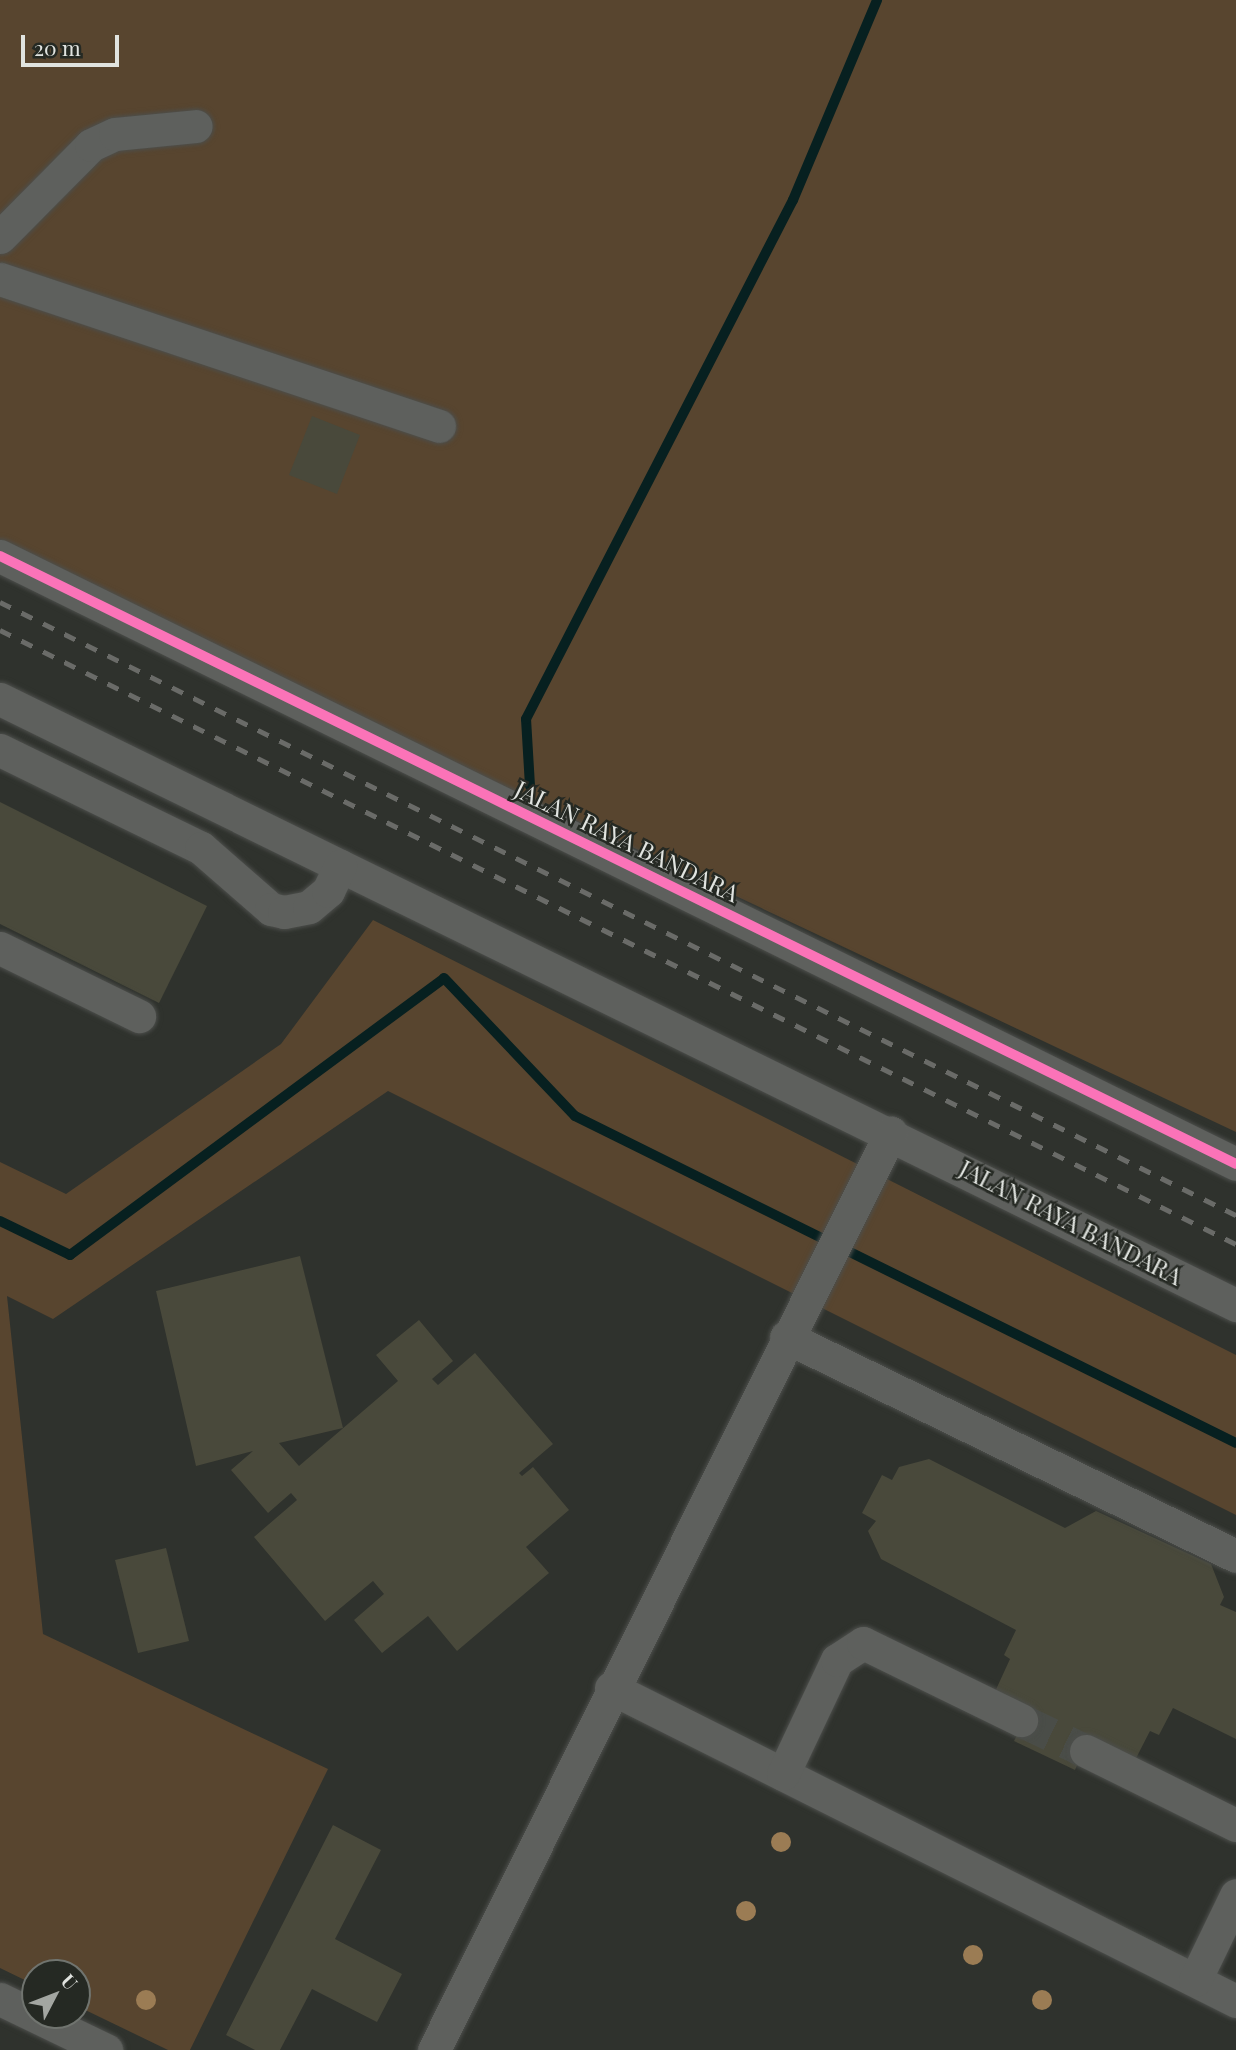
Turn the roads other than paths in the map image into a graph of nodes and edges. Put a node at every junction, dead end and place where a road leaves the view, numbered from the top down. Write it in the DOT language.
graph roads {
  1 [pos="195,126"];
  2 [pos="0,237"];
  3 [pos="0,279"];
  4 [pos="439,426"];
  5 [pos="0,556"];
  6 [pos="0,699"];
  7 [pos="0,750"];
  8 [pos="340,866"];
  9 [pos="0,948"];
  10 [pos="139,1016"];
  11 [pos="891,1132"];
  12 [pos="1236,1164"];
  13 [pos="1236,1305"];
  14 [pos="793,1324"];
  15 [pos="1236,1556"];
  16 [pos="611,1688"];
  17 [pos="1021,1720"];
  18 [pos="1086,1751"];
  19 [pos="783,1774"];
  20 [pos="1236,1825"];
  21 [pos="1236,1895"];
  22 [pos="1195,1980"];
  23 [pos="0,1999"];
  24 [pos="1236,2001"];
  25 [pos="106,2050"];
  26 [pos="435,2050"];
  1 -- 2 [label="street"];
  3 -- 4 [label="street"];
  5 -- 12 [label="street, JALAN RAYA BANDARA"];
  6 -- 8 [label="street, JALAN RAYA BANDARA"];
  7 -- 8 [label="street"];
  8 -- 11 [label="street, JALAN RAYA BANDARA"];
  9 -- 10 [label="street"];
  11 -- 13 [label="street, JALAN RAYA BANDARA"];
  11 -- 14 [label="street"];
  14 -- 15 [label="street"];
  14 -- 16 [label="street"];
  16 -- 19 [label="street"];
  16 -- 26 [label="street"];
  17 -- 19 [label="street"];
  18 -- 20 [label="street"];
  19 -- 22 [label="street"];
  21 -- 22 [label="street"];
  22 -- 24 [label="street"];
  23 -- 25 [label="street"];
}
